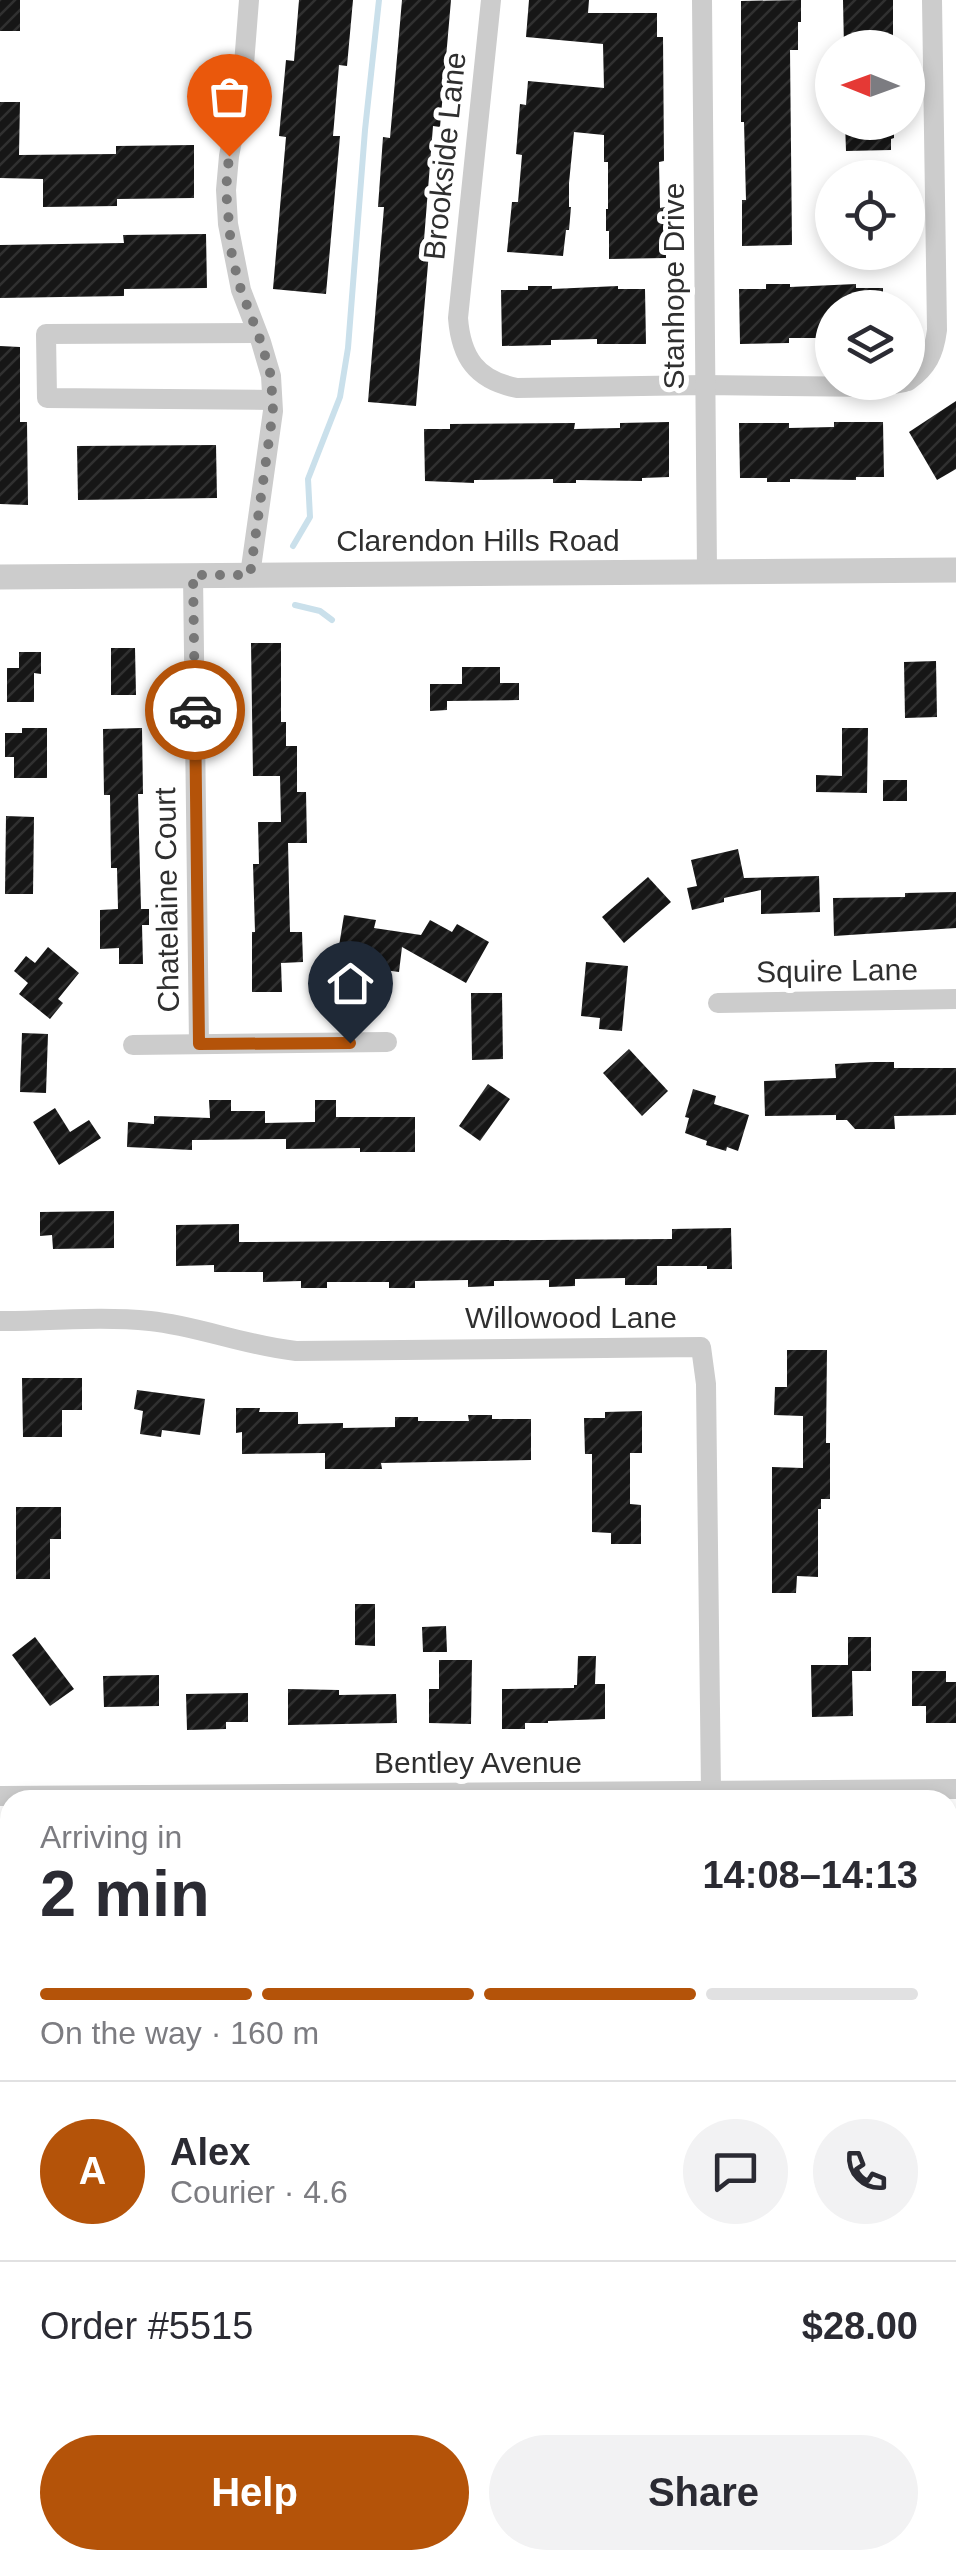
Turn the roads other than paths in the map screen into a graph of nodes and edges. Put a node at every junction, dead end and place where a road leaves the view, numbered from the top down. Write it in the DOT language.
graph roads {
  1 [pos="249,0"];
  2 [pos="491,0"];
  3 [pos="702,0"];
  4 [pos="932,0"];
  5 [pos="257,333"];
  6 [pos="925,365"];
  7 [pos="704,385"];
  8 [pos="815,386"];
  9 [pos="272,400"];
  10 [pos="956,570"];
  11 [pos="707,572"];
  12 [pos="193,575"];
  13 [pos="250,575"];
  14 [pos="0,577"];
  15 [pos="956,999"];
  16 [pos="718,1003"];
  17 [pos="387,1042"];
  18 [pos="199,1044"];
  19 [pos="133,1045"];
  20 [pos="0,1321"];
  21 [pos="956,1789"];
  22 [pos="711,1790"];
  23 [pos="834,1790"];
  1 -- 5 [label="street"];
  2 -- 7 [label="street, Brookside Lane"];
  3 -- 7 [label="street, Stanhope Drive"];
  4 -- 6 [label="street"];
  5 -- 9 [label="street"];
  5 -- 9 [label="street"];
  7 -- 8 [label="street"];
  7 -- 11 [label="street, Stanhope Drive"];
  9 -- 13 [label="street"];
  10 -- 11 [label="street, Clarendon Hills Road"];
  11 -- 13 [label="street, Clarendon Hills Road"];
  12 -- 13 [label="street, Clarendon Hills Road"];
  12 -- 14 [label="street, Clarendon Hills Road"];
  12 -- 18 [label="street, Chatelaine Court"];
  15 -- 16 [label="street, Squire Lane"];
  17 -- 18 [label="street, Chatelaine Court"];
  18 -- 19 [label="street, Chatelaine Court"];
  20 -- 22 [label="street, Willowood Lane"];
  21 -- 23 [label="street, Bentley Avenue"];
}
